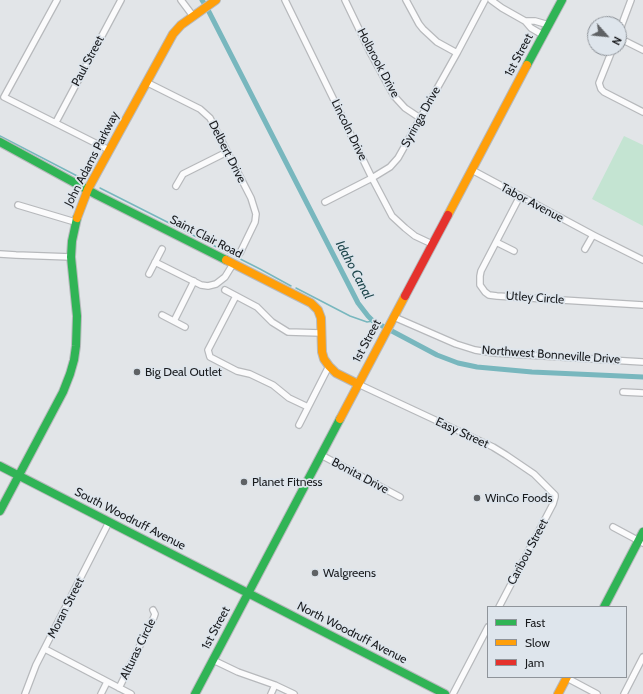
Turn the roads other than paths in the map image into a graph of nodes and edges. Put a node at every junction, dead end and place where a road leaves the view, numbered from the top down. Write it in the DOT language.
graph roads {
  1 [pos="57,0"];
  2 [pos="121,0"];
  3 [pos="181,0"];
  4 [pos="285,0"];
  5 [pos="345,0"];
  6 [pos="406,0"];
  7 [pos="485,0"];
  8 [pos="491,0"];
  9 [pos="562,0"];
  10 [pos="631,0"];
  11 [pos="214,2"];
  12 [pos="193,16"];
  13 [pos="625,16"];
  14 [pos="525,21"];
  15 [pos="549,25"];
  16 [pos="543,35"];
  17 [pos="627,42"];
  18 [pos="643,50"];
  19 [pos="457,53"];
  20 [pos="610,56"];
  21 [pos="146,82"];
  22 [pos="643,112"];
  23 [pos="420,118"];
  24 [pos="56,122"];
  25 [pos="0,142"];
  26 [pos="109,150"];
  27 [pos="227,152"];
  28 [pos="472,170"];
  29 [pos="372,178"];
  30 [pos="176,186"];
  31 [pos="88,189"];
  32 [pos="520,196"];
  33 [pos="324,202"];
  34 [pos="18,206"];
  35 [pos="75,222"];
  36 [pos="593,235"];
  37 [pos="496,242"];
  38 [pos="432,244"];
  39 [pos="162,249"];
  40 [pos="585,250"];
  41 [pos="514,251"];
  42 [pos="240,253"];
  43 [pos="0,254"];
  44 [pos="70,257"];
  45 [pos="643,260"];
  46 [pos="155,262"];
  47 [pos="233,264"];
  48 [pos="149,274"];
  49 [pos="194,281"];
  50 [pos="225,290"];
  51 [pos="236,296"];
  52 [pos="643,305"];
  53 [pos="162,315"];
  54 [pos="392,320"];
  55 [pos="174,321"];
  56 [pos="185,327"];
  57 [pos="321,333"];
  58 [pos="643,362"];
  59 [pos="329,366"];
  60 [pos="358,384"];
  61 [pos="623,392"];
  62 [pos="643,392"];
  63 [pos="308,407"];
  64 [pos="299,425"];
  65 [pos="321,455"];
  66 [pos="0,466"];
  67 [pos="19,476"];
  68 [pos="400,497"];
  69 [pos="555,497"];
  70 [pos="0,511"];
  71 [pos="109,522"];
  72 [pos="613,527"];
  73 [pos="643,532"];
  74 [pos="641,542"];
  75 [pos="248,594"];
  76 [pos="500,606"];
  77 [pos="605,606"];
  78 [pos="153,610"];
  79 [pos="487,629"];
  80 [pos="45,649"];
  81 [pos="643,657"];
  82 [pos="213,660"];
  83 [pos="567,678"];
  84 [pos="107,682"];
  85 [pos="275,685"];
  86 [pos="118,688"];
  87 [pos="25,694"];
  88 [pos="101,694"];
  89 [pos="131,694"];
  90 [pos="195,694"];
  91 [pos="271,694"];
  92 [pos="294,694"];
  93 [pos="445,694"];
  94 [pos="453,694"];
  95 [pos="558,694"];
  96 [pos="596,694"];
  97 [pos="624,694"];
  1 -- 24 [label="street"];
  2 -- 24 [label="street, Paul Street"];
  3 -- 12 [label="street"];
  4 -- 29 [label="street, Lincoln Drive"];
  5 -- 23 [label="street, Holbrook Drive"];
  6 -- 19 [label="street"];
  7 -- 19 [label="street, Syringa Drive"];
  8 -- 14 [label="street"];
  9 -- 15 [label="main road, 1st Street"];
  10 -- 13 [label="street"];
  11 -- 12 [label="main road, John Adams Parkway"];
  12 -- 21 [label="main road, John Adams Parkway"];
  14 -- 15 [label="street"];
  14 -- 16 [label="street"];
  15 -- 16 [label="main road, 1st Street"];
  16 -- 28 [label="main road, 1st Street"];
  17 -- 18 [label="street"];
  19 -- 23 [label="street, Syringa Drive"];
  20 -- 22 [label="street"];
  21 -- 26 [label="main road, John Adams Parkway"];
  21 -- 27 [label="street, Delbert Drive"];
  23 -- 29 [label="street, Syringa Drive"];
  24 -- 26 [label="street"];
  25 -- 31 [label="main road, Saint Clair Road"];
  26 -- 31 [label="main road, John Adams Parkway"];
  27 -- 30 [label="street"];
  27 -- 42 [label="street, Delbert Drive"];
  28 -- 32 [label="street, Tabor Avenue"];
  28 -- 38 [label="main road, 1st Street"];
  29 -- 33 [label="street, Syringa Drive"];
  29 -- 38 [label="street, Lincoln Drive"];
  31 -- 35 [label="main road, John Adams Parkway"];
  31 -- 47 [label="main road, Saint Clair Road"];
  32 -- 36 [label="street, Tabor Avenue"];
  32 -- 37 [label="street, Utley Circle"];
  34 -- 35 [label="street"];
  35 -- 44 [label="main road, John Adams Parkway"];
  36 -- 40 [label="street"];
  36 -- 45 [label="street, Tabor Avenue"];
  37 -- 41 [label="street"];
  37 -- 52 [label="street, Utley Circle"];
  38 -- 54 [label="main road, 1st Street"];
  39 -- 46 [label="street"];
  43 -- 44 [label="street"];
  44 -- 67 [label="main road, John Adams Parkway"];
  46 -- 48 [label="street"];
  46 -- 49 [label="street"];
  47 -- 49 [label="street"];
  47 -- 57 [label="main road, Saint Clair Road"];
  49 -- 55 [label="street"];
  50 -- 51 [label="street"];
  51 -- 57 [label="street"];
  51 -- 63 [label="street"];
  53 -- 55 [label="street"];
  54 -- 58 [label="street, Northwest Bonneville Drive"];
  54 -- 60 [label="main road, 1st Street"];
  55 -- 56 [label="street"];
  57 -- 59 [label="main road, Saint Clair Road"];
  59 -- 60 [label="main road"];
  59 -- 63 [label="street"];
  60 -- 65 [label="main road, 1st Street"];
  60 -- 69 [label="street, Easy Street"];
  61 -- 62 [label="street"];
  63 -- 64 [label="street"];
  65 -- 68 [label="street, Bonita Drive"];
  65 -- 75 [label="main road, 1st Street"];
  66 -- 67 [label="main road, South Woodruff Avenue"];
  67 -- 70 [label="main road, John Adams Parkway"];
  67 -- 71 [label="main road, South Woodruff Avenue"];
  69 -- 76 [label="street, Caribou Street"];
  71 -- 75 [label="main road, South Woodruff Avenue"];
  71 -- 80 [label="street, Moran Street"];
  72 -- 74 [label="street"];
  73 -- 74 [label="main road"];
  74 -- 77 [label="main road"];
  75 -- 82 [label="main road, 1st Street"];
  75 -- 93 [label="main road, North Woodruff Avenue"];
  78 -- 86 [label="street, Alturas Circle"];
  79 -- 94 [label="street"];
  80 -- 84 [label="street"];
  80 -- 87 [label="street, Moran Street"];
  81 -- 97 [label="street"];
  82 -- 85 [label="street"];
  82 -- 90 [label="main road, 1st Street"];
  83 -- 95 [label="main road"];
  83 -- 96 [label="street"];
  84 -- 86 [label="street"];
  84 -- 88 [label="street, Alturas Circle"];
  85 -- 91 [label="street"];
  85 -- 92 [label="street"];
  86 -- 89 [label="street"];
}
